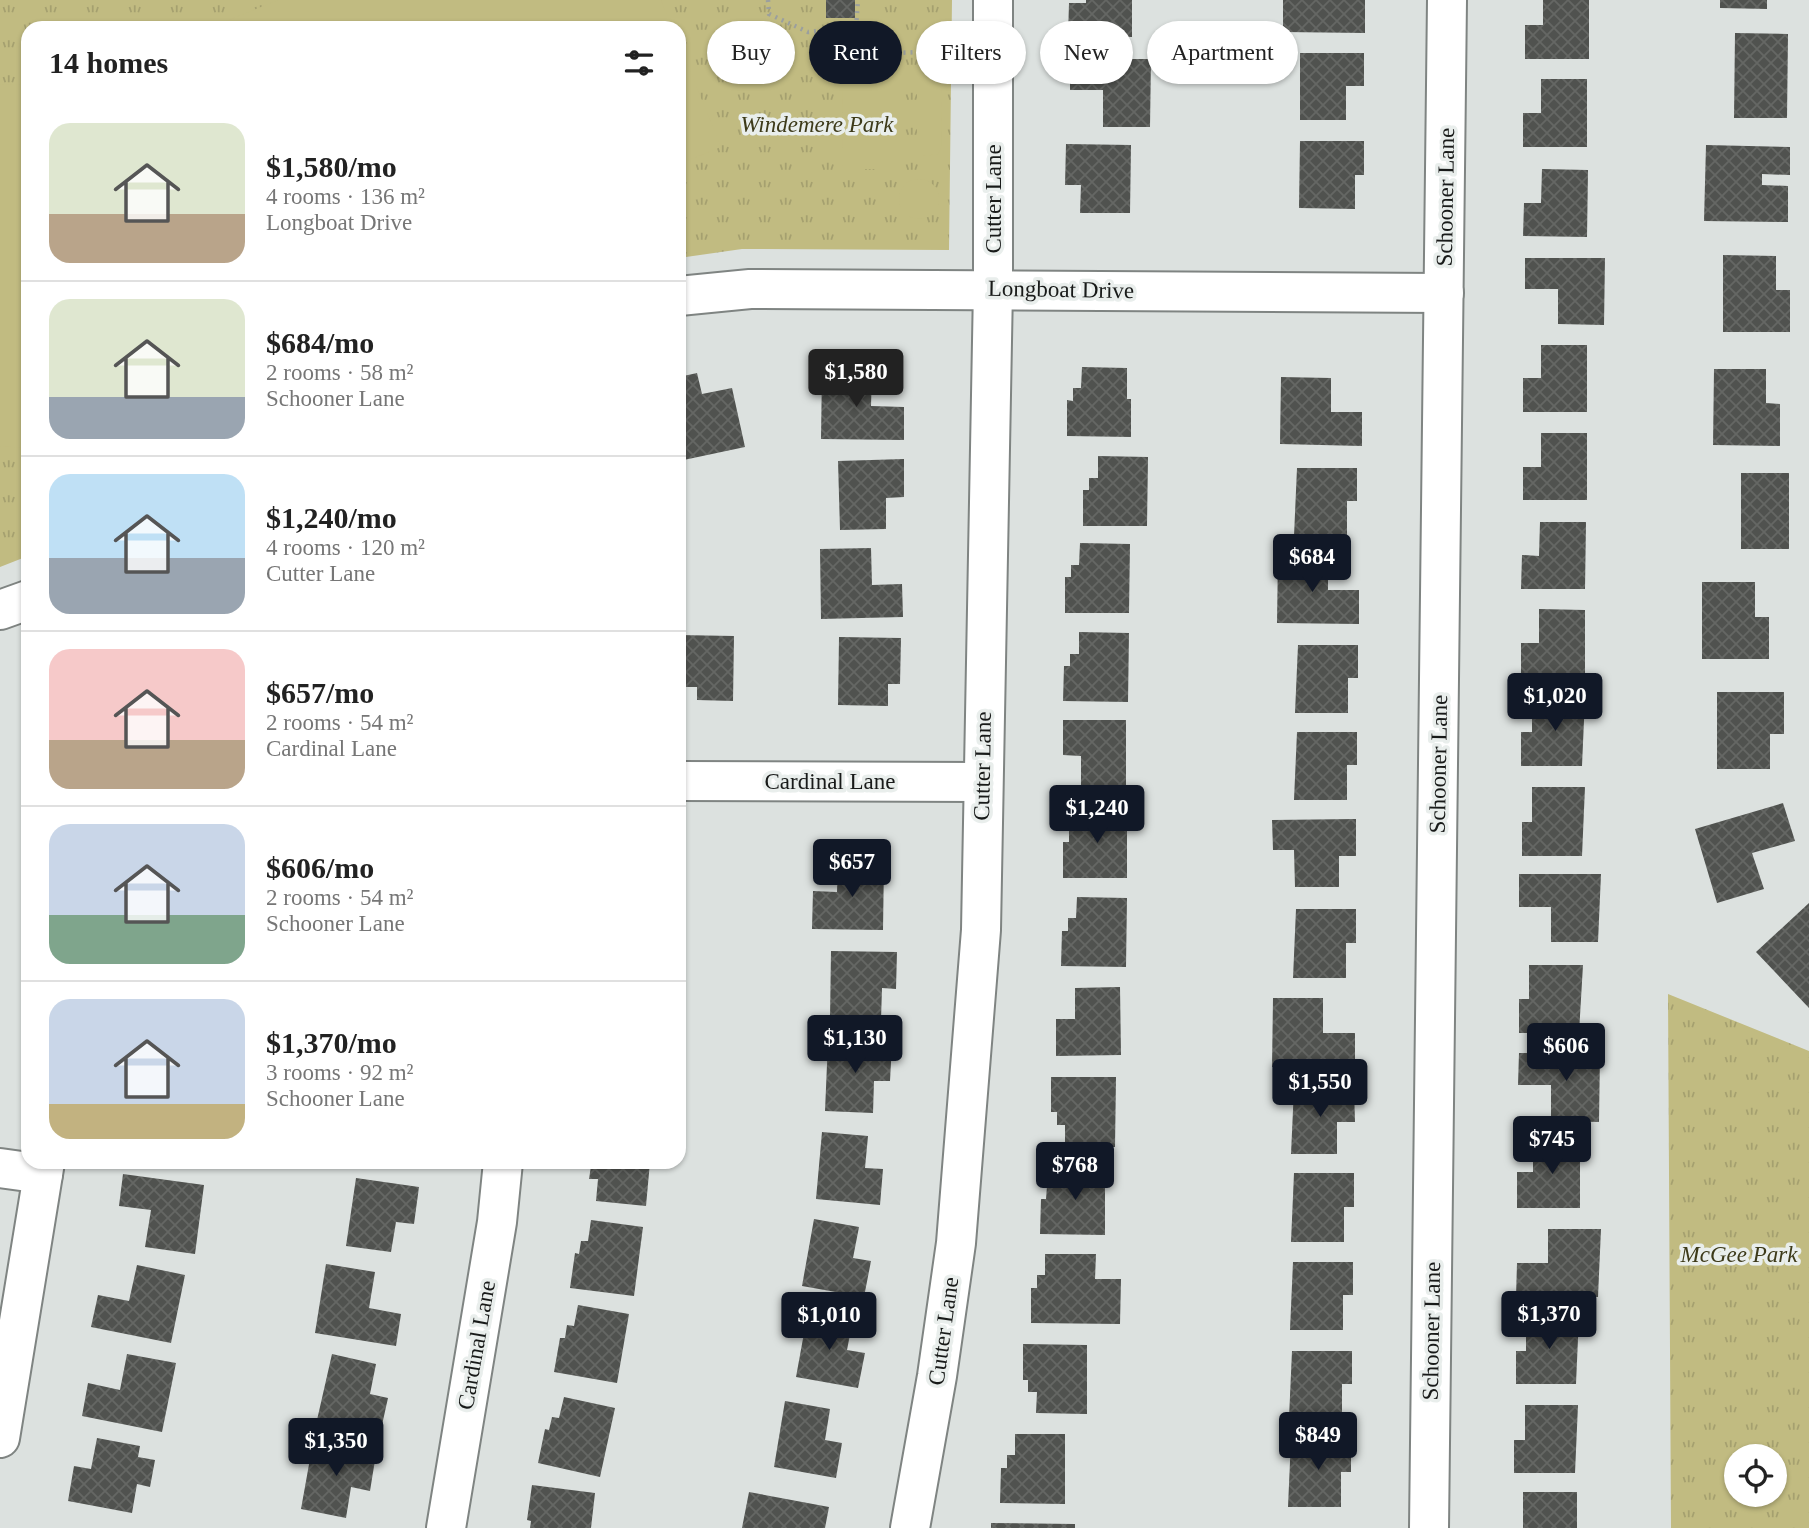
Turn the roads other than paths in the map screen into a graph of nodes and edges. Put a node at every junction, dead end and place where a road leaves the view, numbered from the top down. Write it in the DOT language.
graph roads {
  1 [pos="993,0"];
  2 [pos="1447,0"];
  3 [pos="993,288"];
  4 [pos="1444,293"];
  5 [pos="686,295"];
  6 [pos="686,780"];
  7 [pos="981,782"];
  8 [pos="0,1168"];
  9 [pos="21,1168"];
  10 [pos="44,1169"];
  11 [pos="502,1169"];
  12 [pos="0,1438"];
  13 [pos="446,1528"];
  14 [pos="910,1528"];
  15 [pos="1429,1528"];
  1 -- 3 [label="street, Cutter Lane"];
  2 -- 4 [label="street, Schooner Lane"];
  3 -- 4 [label="street, Longboat Drive"];
  3 -- 5 [label="street, Longboat Drive"];
  3 -- 7 [label="street, Cutter Lane"];
  4 -- 15 [label="street, Schooner Lane"];
  6 -- 7 [label="street, Cardinal Lane"];
  7 -- 14 [label="street, Cutter Lane"];
  8 -- 9 [label="street"];
  10 -- 12 [label="street"];
  11 -- 13 [label="street, Cardinal Lane"];
}
